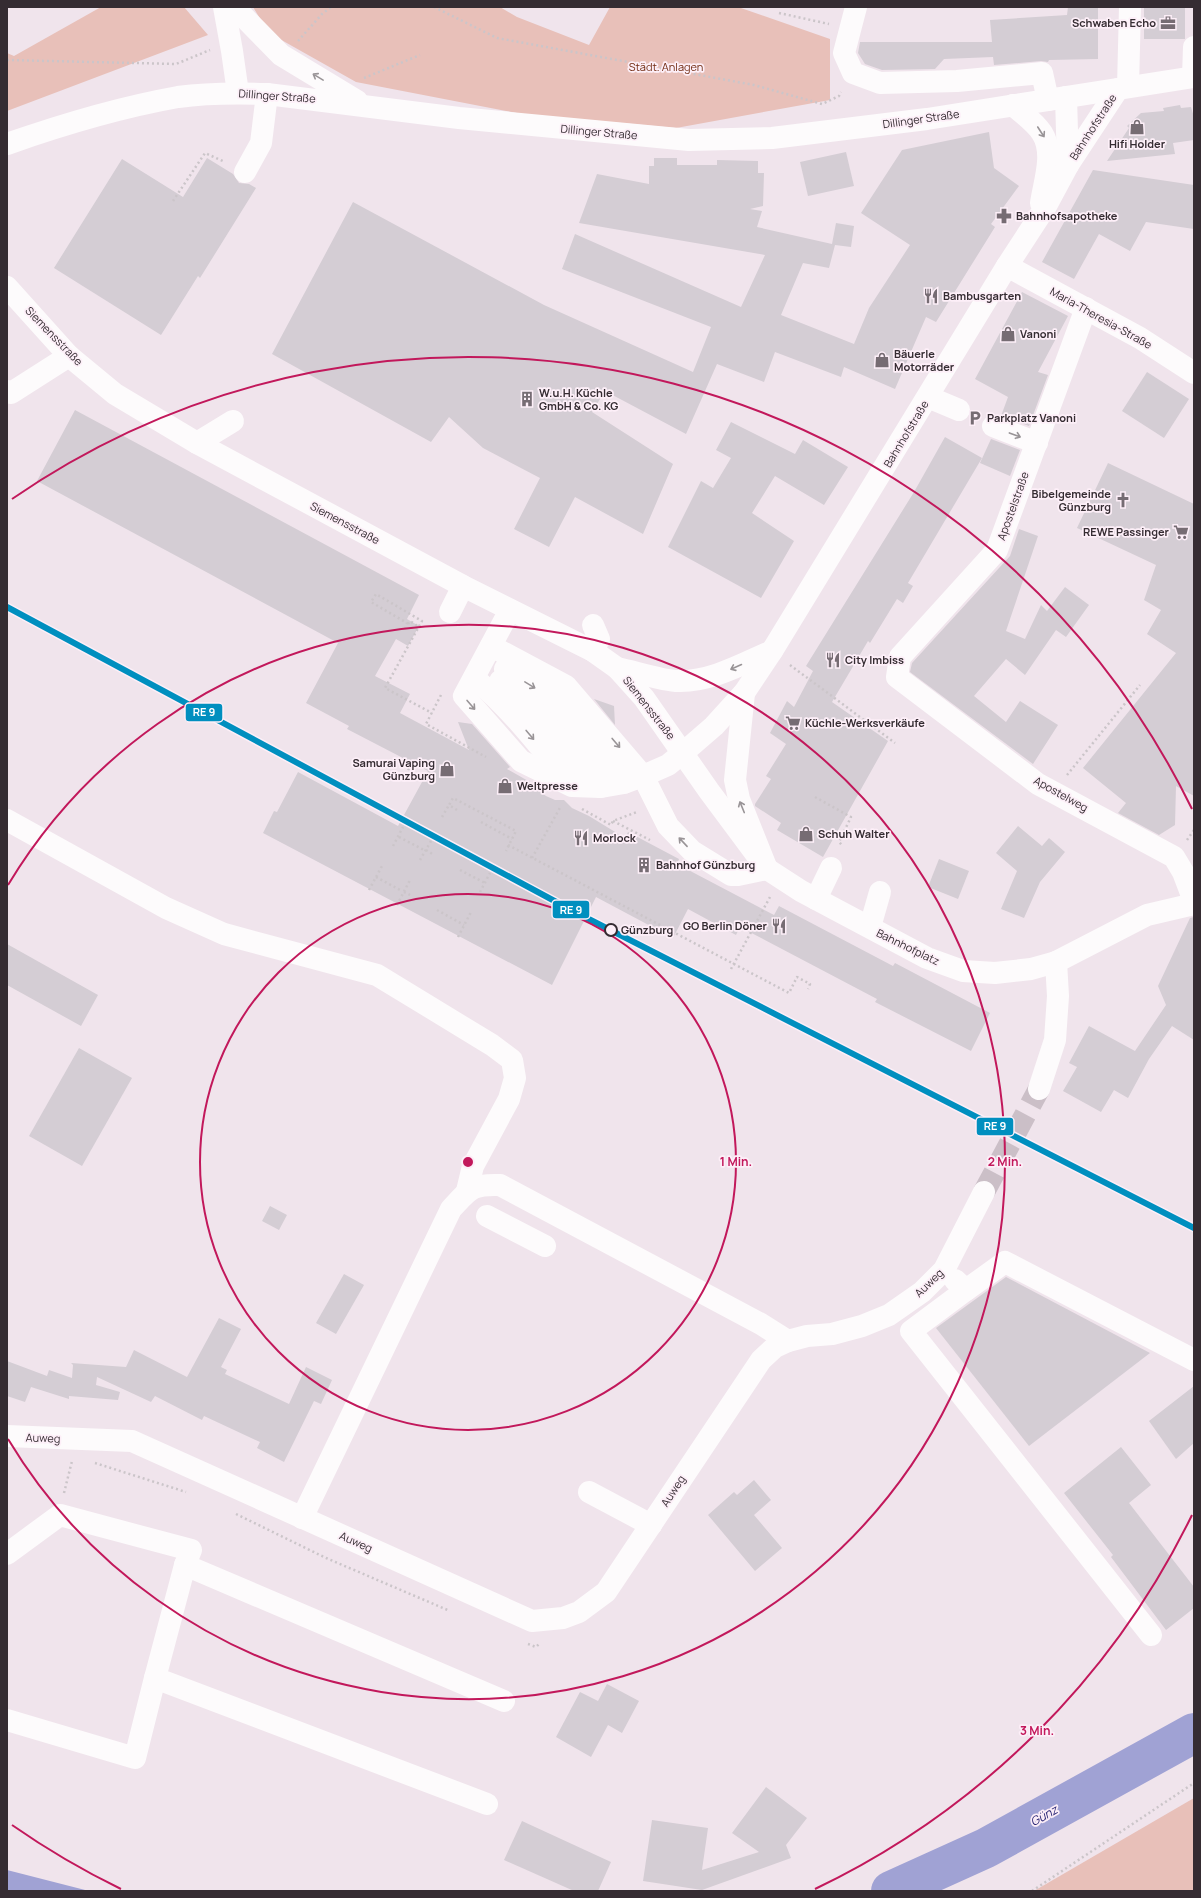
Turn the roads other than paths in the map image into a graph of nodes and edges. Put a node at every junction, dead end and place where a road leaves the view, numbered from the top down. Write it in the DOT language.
graph roads {
  1 [pos="224,7"];
  2 [pos="234,7"];
  3 [pos="856,7"];
  4 [pos="1130,7"];
  5 [pos="1194,47"];
  6 [pos="1193,77"];
  7 [pos="1123,88"];
  8 [pos="238,93"];
  9 [pos="267,94"];
  10 [pos="1057,98"];
  11 [pos="363,105"];
  12 [pos="1013,105"];
  13 [pos="7,144"];
  14 [pos="1068,165"];
  15 [pos="245,172"];
  16 [pos="1040,216"];
  17 [pos="1007,266"];
  18 [pos="7,287"];
  19 [pos="1086,308"];
  20 [pos="69,356"];
  21 [pos="1194,373"];
  22 [pos="7,392"];
  23 [pos="928,397"];
  24 [pos="959,410"];
  25 [pos="232,421"];
  26 [pos="993,426"];
  27 [pos="197,443"];
  28 [pos="1037,443"];
  29 [pos="463,586"];
  30 [pos="510,610"];
  31 [pos="450,612"];
  32 [pos="593,625"];
  33 [pos="593,651"];
  34 [pos="772,651"];
  35 [pos="482,662"];
  36 [pos="617,668"];
  37 [pos="897,677"];
  38 [pos="744,693"];
  39 [pos="684,752"];
  40 [pos="633,780"];
  41 [pos="601,787"];
  42 [pos="7,820"];
  43 [pos="831,868"];
  44 [pos="767,869"];
  45 [pos="880,892"];
  46 [pos="816,899"];
  47 [pos="1194,902"];
  48 [pos="870,927"];
  49 [pos="1056,962"];
  50 [pos="1040,1089"];
  51 [pos="467,1191"];
  52 [pos="984,1192"];
  53 [pos="487,1216"];
  54 [pos="545,1246"];
  55 [pos="944,1270"];
  56 [pos="966,1290"];
  57 [pos="788,1341"];
  58 [pos="1194,1360"];
  59 [pos="7,1436"];
  60 [pos="589,1492"];
  61 [pos="302,1518"];
  62 [pos="651,1525"];
  63 [pos="7,1554"];
  64 [pos="185,1565"];
  65 [pos="1151,1635"];
  66 [pos="155,1678"];
  67 [pos="504,1701"];
  68 [pos="7,1720"];
  69 [pos="487,1804"];
  1 -- 8 [label="street"];
  11 -- 2 [label="street, one-way"];
  3 -- 10 [label="street, Bahnhofstraße"];
  4 -- 7 [label="street"];
  5 -- 6 [label="street"];
  6 -- 7 [label="street, Dillinger Straße"];
  7 -- 10 [label="street, Dillinger Straße"];
  7 -- 14 [label="street, Bahnhofstraße"];
  8 -- 9 [label="street, Dillinger Straße"];
  8 -- 13 [label="street, Dillinger Straße"];
  9 -- 11 [label="street, Dillinger Straße"];
  9 -- 15 [label="street"];
  10 -- 12 [label="street, Dillinger Straße"];
  10 -- 14 [label="street, Bahnhofstraße"];
  11 -- 12 [label="street, Dillinger Straße"];
  12 -- 16 [label="street, Bahnhofstraße, one-way"];
  14 -- 16 [label="street, Bahnhofstraße"];
  16 -- 17 [label="street, Bahnhofstraße"];
  17 -- 19 [label="street, Maria-Theresia-Straße"];
  17 -- 23 [label="street, Bahnhofstraße"];
  18 -- 20 [label="street, Siemensstraße"];
  19 -- 21 [label="street, Maria-Theresia-Straße"];
  19 -- 28 [label="street, Apostelstraße"];
  20 -- 22 [label="street"];
  20 -- 27 [label="street, Siemensstraße"];
  23 -- 24 [label="street"];
  23 -- 34 [label="street, Bahnhofstraße"];
  25 -- 27 [label="street"];
  26 -- 28 [label="street, one-way"];
  27 -- 29 [label="street, Siemensstraße"];
  28 -- 37 [label="street, Apostelstraße"];
  29 -- 30 [label="street, Siemensstraße"];
  29 -- 31 [label="street"];
  30 -- 33 [label="street, Siemensstraße"];
  30 -- 35 [label="street"];
  32 -- 33 [label="street"];
  33 -- 36 [label="street, Siemensstraße"];
  34 -- 36 [label="street, one-way"];
  34 -- 38 [label="street, Bahnhofstraße"];
  35 -- 40 [label="street, one-way"];
  35 -- 41 [label="street, one-way"];
  35 -- 41 [label="street, Bahnhofstraße, one-way"];
  36 -- 39 [label="street, Siemensstraße"];
  37 -- 47 [label="street, Apostelweg"];
  38 -- 39 [label="street, Bahnhofstraße"];
  44 -- 38 [label="street, Bahnhofstraße, one-way"];
  39 -- 40 [label="street, Bahnhofstraße"];
  39 -- 44 [label="street, Bahnhofplatz"];
  40 -- 41 [label="street, Bahnhofstraße"];
  44 -- 40 [label="street, one-way"];
  42 -- 51 [label="street"];
  43 -- 46 [label="street"];
  44 -- 46 [label="street, Bahnhofplatz"];
  45 -- 48 [label="street"];
  46 -- 48 [label="street, Bahnhofplatz"];
  47 -- 49 [label="street, Bahnhofplatz"];
  48 -- 49 [label="street, Bahnhofplatz"];
  49 -- 50 [label="street"];
  51 -- 57 [label="street"];
  51 -- 61 [label="street"];
  52 -- 55 [label="street, Auweg"];
  53 -- 54 [label="street"];
  55 -- 56 [label="street"];
  55 -- 57 [label="street, Auweg"];
  56 -- 58 [label="street"];
  56 -- 65 [label="street"];
  57 -- 62 [label="street, Auweg"];
  59 -- 61 [label="street, Auweg"];
  60 -- 62 [label="street"];
  61 -- 62 [label="street, Auweg"];
  63 -- 64 [label="street"];
  64 -- 66 [label="street"];
  64 -- 67 [label="street"];
  66 -- 68 [label="street"];
  66 -- 69 [label="street"];
}
